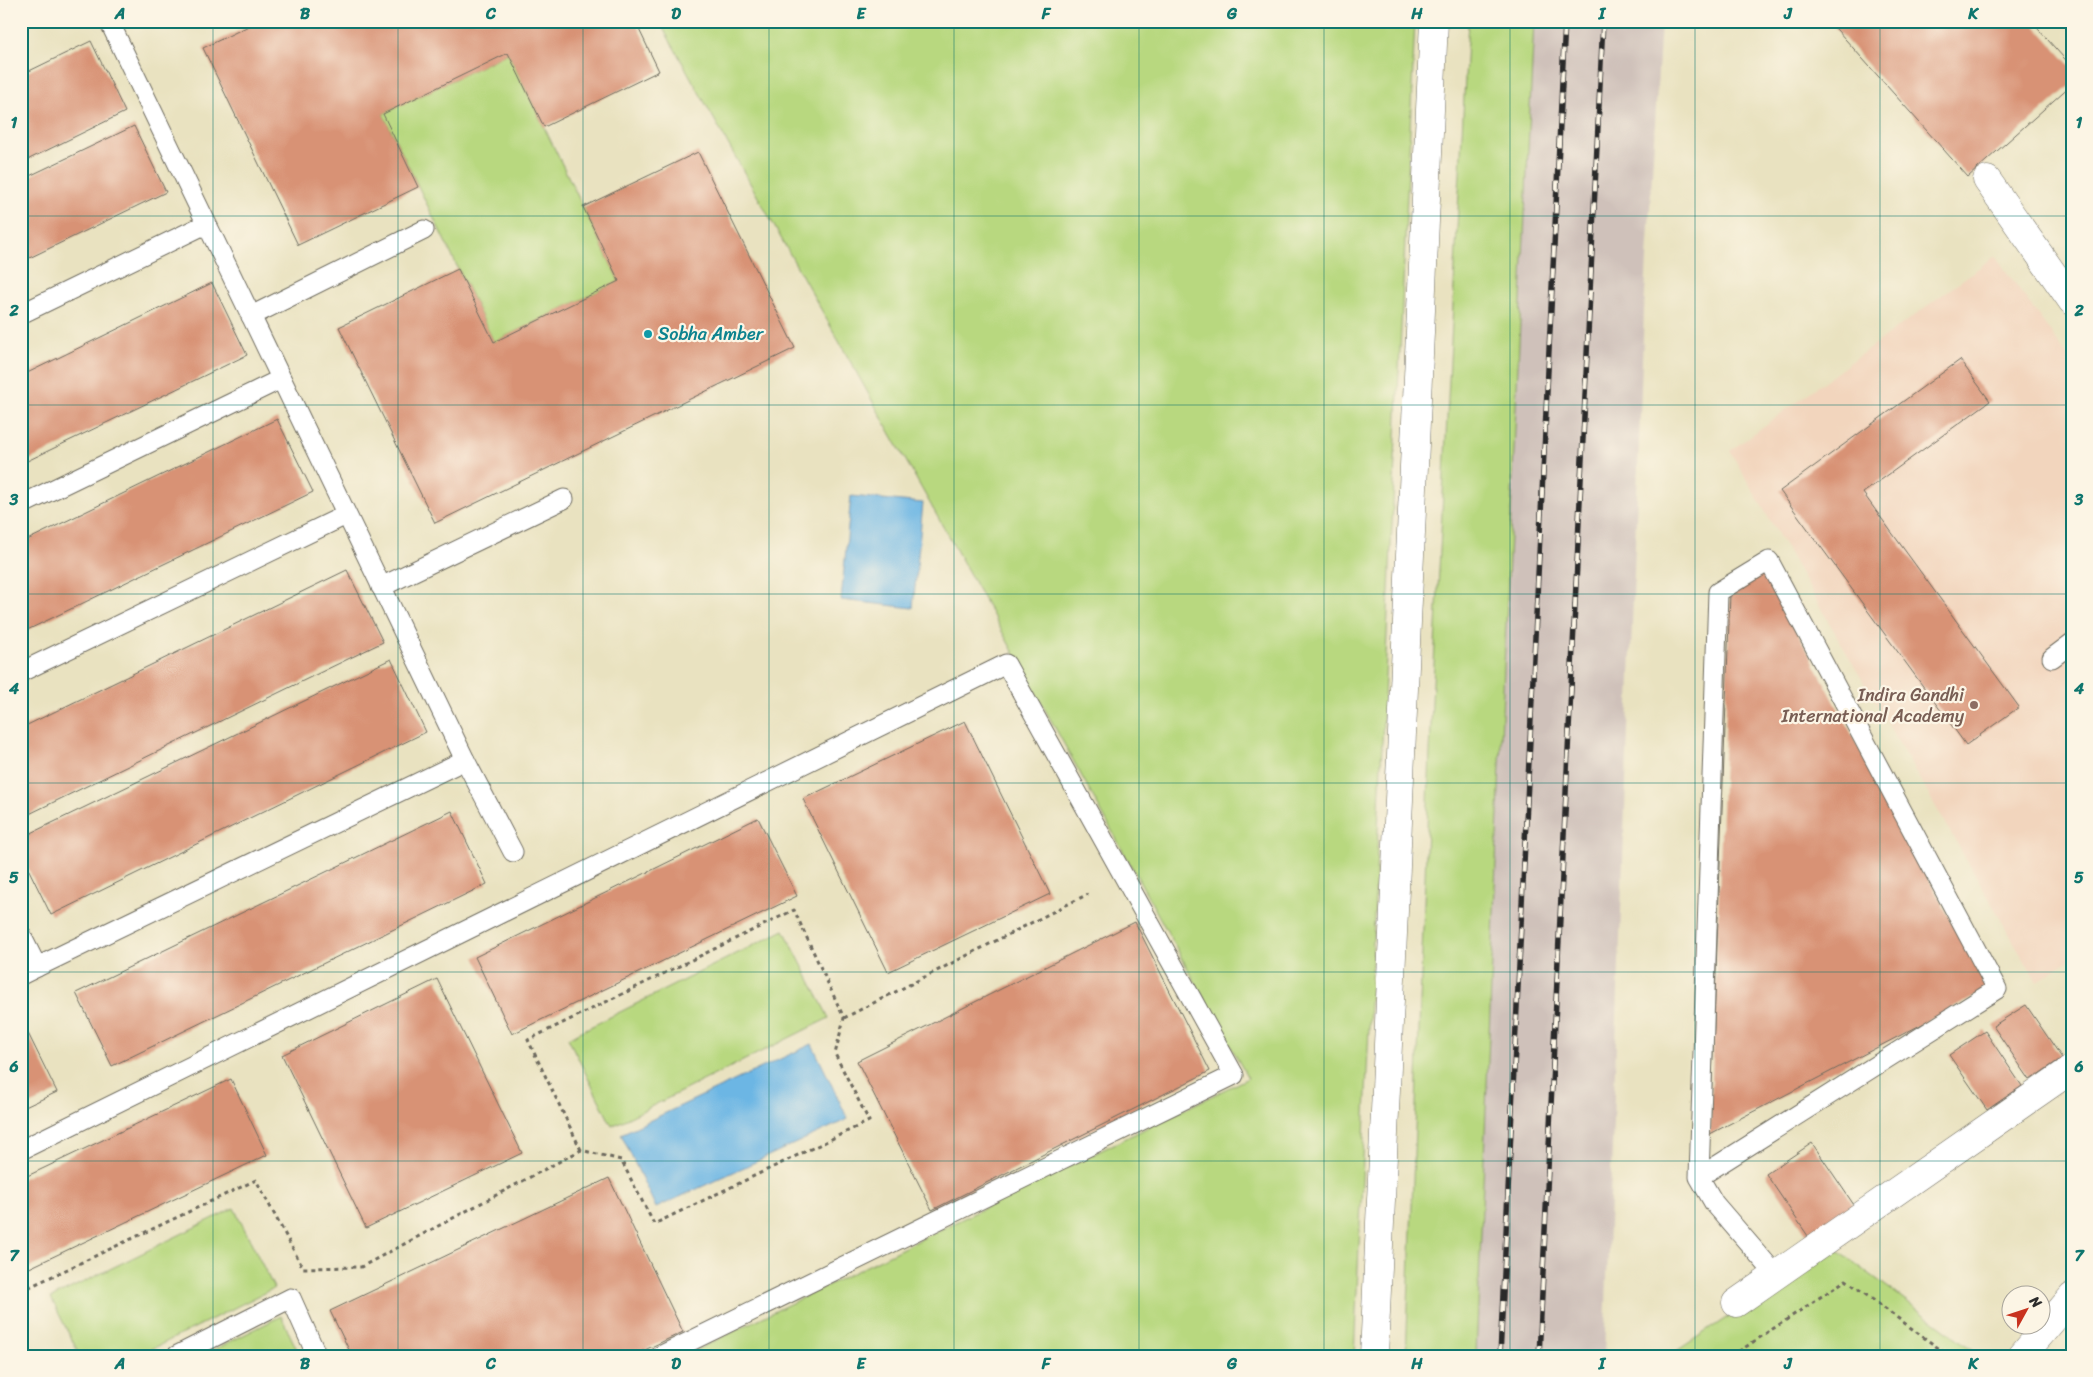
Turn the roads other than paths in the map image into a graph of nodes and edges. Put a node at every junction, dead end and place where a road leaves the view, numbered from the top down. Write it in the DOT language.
graph roads {
  1 [pos="108,21"];
  2 [pos="1434,21"];
  3 [pos="1987,180"];
  4 [pos="206,224"];
  5 [pos="424,230"];
  6 [pos="2072,301"];
  7 [pos="21,314"];
  8 [pos="251,316"];
  9 [pos="281,379"];
  10 [pos="564,499"];
  11 [pos="21,505"];
  12 [pos="346,515"];
  13 [pos="381,587"];
  14 [pos="2072,643"];
  15 [pos="2052,658"];
  16 [pos="21,672"];
  17 [pos="464,760"];
  18 [pos="513,852"];
  19 [pos="21,935"];
  20 [pos="29,971"];
  21 [pos="2072,1069"];
  22 [pos="21,1150"];
  23 [pos="1699,1177"];
  24 [pos="1776,1275"];
  25 [pos="2072,1297"];
  26 [pos="1736,1303"];
  27 [pos="176,1356"];
  28 [pos="317,1356"];
  29 [pos="660,1356"];
  30 [pos="1374,1356"];
  31 [pos="2022,1356"];
  1 -- 4 [label="lane"];
  2 -- 30 [label="street"];
  3 -- 6 [label="street"];
  4 -- 7 [label="lane"];
  4 -- 8 [label="lane"];
  5 -- 8 [label="lane"];
  8 -- 9 [label="lane"];
  9 -- 11 [label="lane"];
  9 -- 12 [label="lane"];
  10 -- 13 [label="lane"];
  12 -- 13 [label="lane"];
  12 -- 16 [label="lane"];
  13 -- 17 [label="lane"];
  14 -- 15 [label="lane"];
  17 -- 18 [label="lane"];
  17 -- 20 [label="lane"];
  19 -- 20 [label="lane"];
  21 -- 24 [label="street"];
  22 -- 29 [label="lane"];
  23 -- 23 [label="lane"];
  23 -- 24 [label="lane"];
  24 -- 26 [label="street"];
  25 -- 31 [label="street"];
  27 -- 28 [label="lane"];
}
